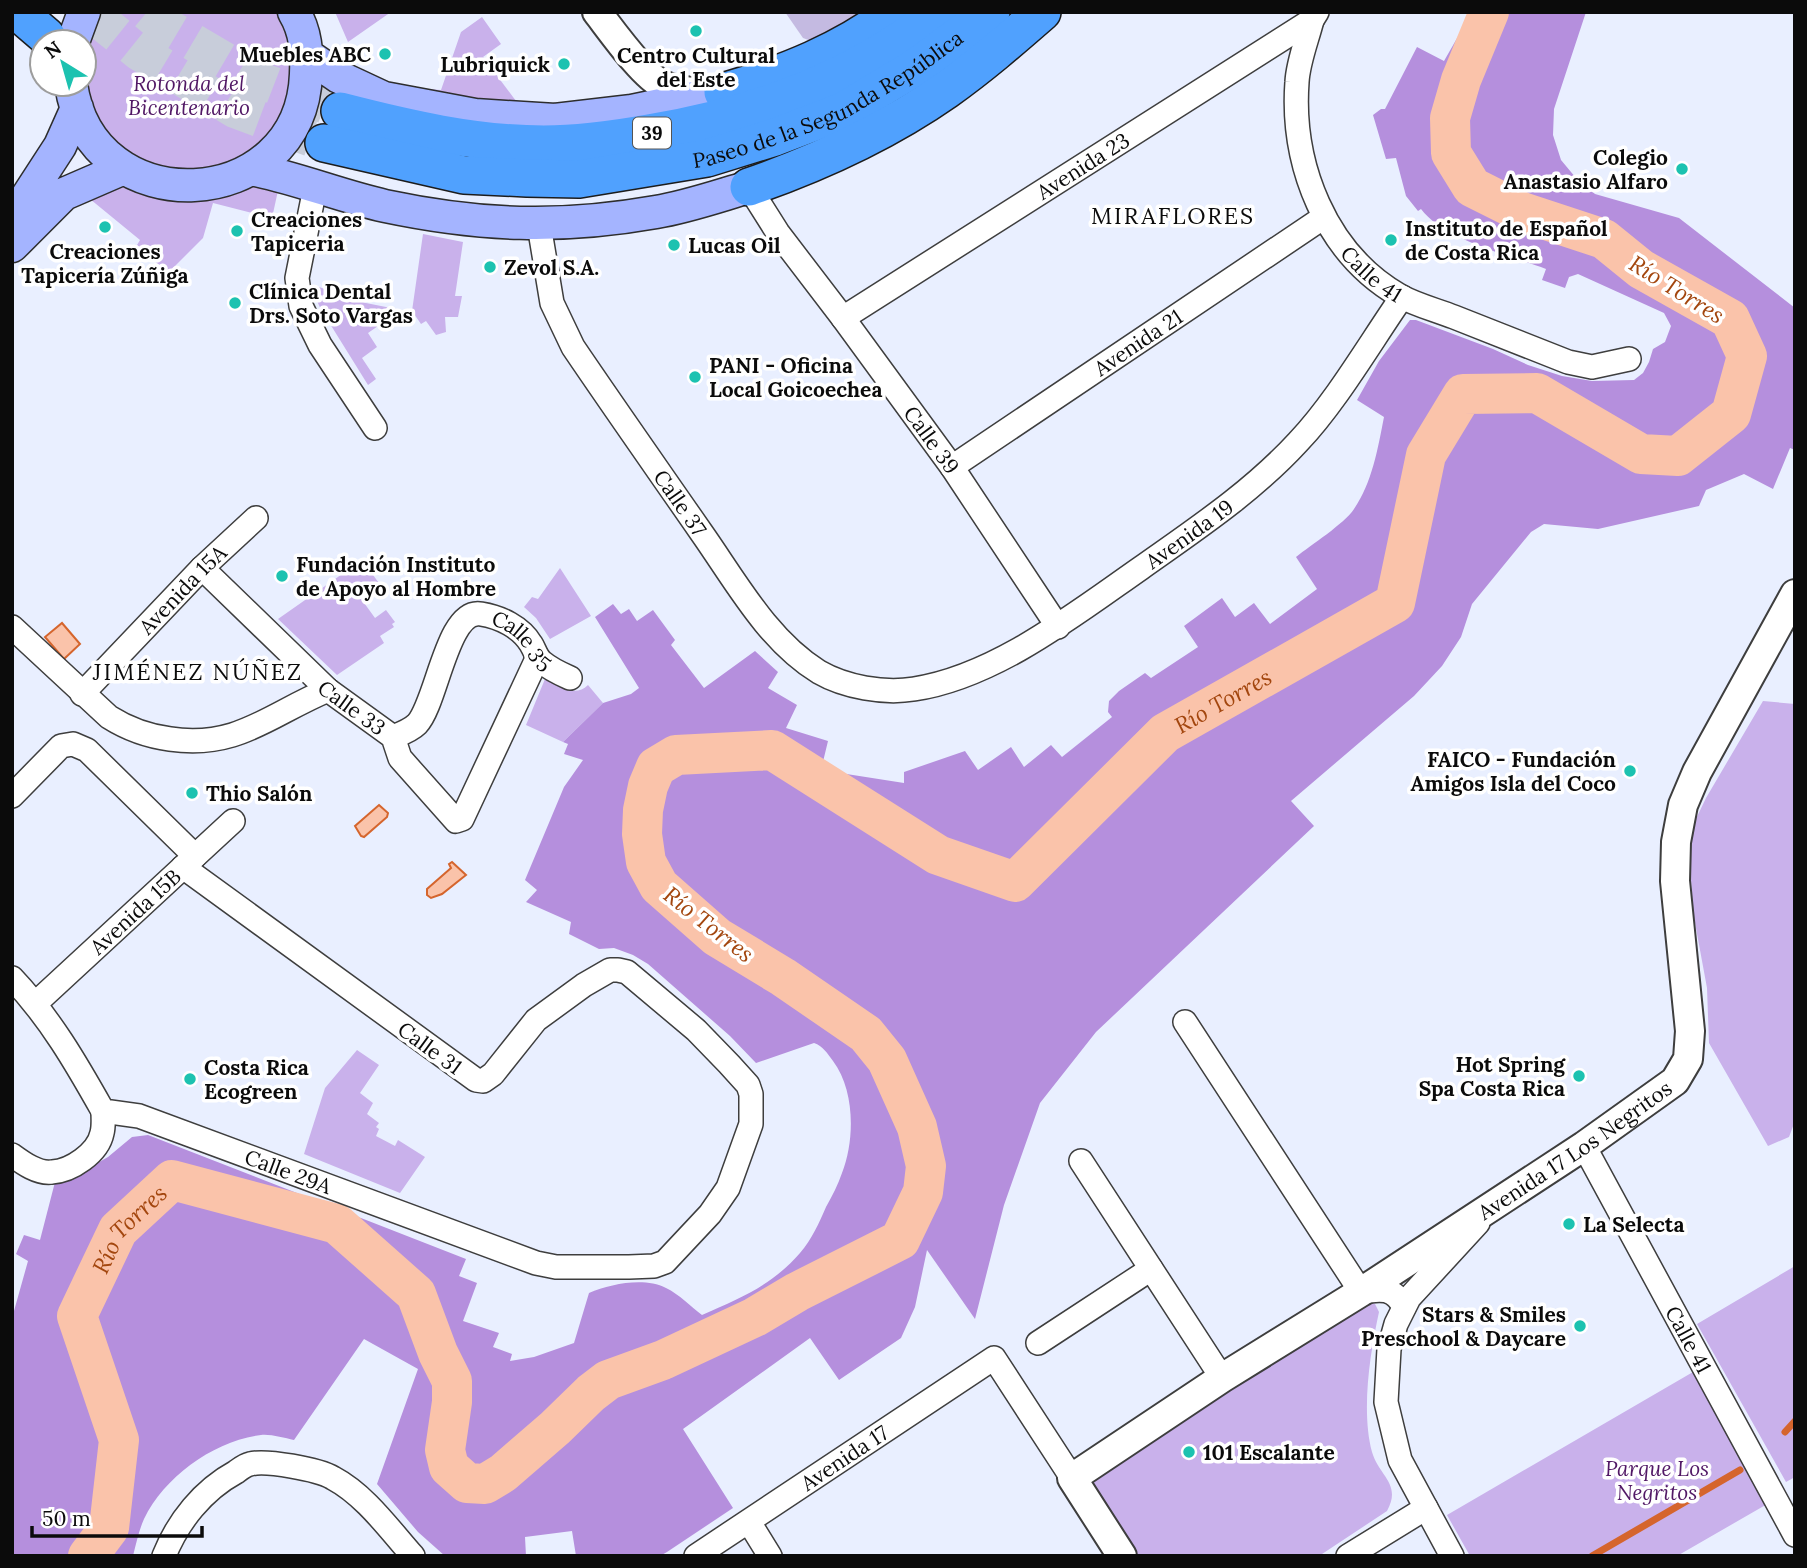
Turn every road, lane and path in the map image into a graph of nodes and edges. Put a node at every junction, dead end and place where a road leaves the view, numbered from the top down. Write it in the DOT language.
graph roads {
  1 [pos="18,12"];
  2 [pos="597,12"];
  3 [pos="894,12"];
  4 [pos="940,12"];
  5 [pos="990,12"];
  6 [pos="1042,12"];
  7 [pos="297,15"];
  8 [pos="1315,16"];
  9 [pos="37,28"];
  10 [pos="307,55"];
  11 [pos="723,92"];
  12 [pos="73,98"];
  13 [pos="75,98"];
  14 [pos="124,168"];
  15 [pos="251,169"];
  16 [pos="315,187"];
  17 [pos="749,187"];
  18 [pos="1324,217"];
  19 [pos="12,220"];
  20 [pos="539,225"];
  21 [pos="12,246"];
  22 [pos="1402,297"];
  23 [pos="843,318"];
  24 [pos="1629,359"];
  25 [pos="375,428"];
  26 [pos="953,467"];
  27 [pos="256,518"];
  28 [pos="202,568"];
  29 [pos="1795,594"];
  30 [pos="12,627"];
  31 [pos="1058,627"];
  32 [pos="536,655"];
  33 [pos="570,678"];
  34 [pos="328,690"];
  35 [pos="912,690"];
  36 [pos="82,694"];
  37 [pos="108,717"];
  38 [pos="393,737"];
  39 [pos="81,747"];
  40 [pos="12,796"];
  41 [pos="233,821"];
  42 [pos="189,862"];
  43 [pos="12,978"];
  44 [pos="36,1003"];
  45 [pos="1185,1022"];
  46 [pos="729,1064"];
  47 [pos="103,1111"];
  48 [pos="1584,1146"];
  49 [pos="12,1155"];
  50 [pos="1081,1161"];
  51 [pos="1498,1202"];
  52 [pos="1151,1269"];
  53 [pos="1361,1292"];
  54 [pos="1404,1307"];
  55 [pos="1038,1343"];
  56 [pos="1222,1378"];
  57 [pos="1072,1478"];
  58 [pos="1426,1508"];
  59 [pos="749,1522"];
  60 [pos="1795,1535"];
  61 [pos="164,1556"];
  62 [pos="413,1556"];
  63 [pos="696,1556"];
  64 [pos="770,1556"];
  65 [pos="1122,1556"];
  66 [pos="1349,1556"];
  67 [pos="1452,1556"];
  1 -- 9 [label="highway"];
  2 -- 11 [label="street"];
  3 -- 11 [label="highway"];
  4 -- 5 [label="highway, Paseo de la Segunda República / 39"];
  6 -- 17 [label="highway"];
  7 -- 10 [label="main road"];
  8 -- 18 [label="street, Calle 41"];
  8 -- 23 [label="street, Avenida 23"];
  10 -- 11 [label="main road"];
  10 -- 15 [label="main road"];
  12 -- 19 [label="main road"];
  13 -- 14 [label="main road"];
  14 -- 15 [label="main road"];
  14 -- 21 [label="main road"];
  15 -- 16 [label="main road"];
  16 -- 20 [label="main road"];
  16 -- 25 [label="street"];
  17 -- 20 [label="main road"];
  17 -- 23 [label="street, Calle 39"];
  18 -- 22 [label="street, Calle 41"];
  18 -- 26 [label="street, Avenida 21"];
  20 -- 35 [label="street, Calle 37"];
  22 -- 24 [label="street, Calle 41"];
  22 -- 31 [label="street, Avenida 19"];
  23 -- 26 [label="street, Calle 39"];
  26 -- 31 [label="street, Calle 39"];
  27 -- 28 [label="street, Avenida 15A"];
  28 -- 34 [label="street, Calle 33"];
  28 -- 36 [label="street, Avenida 15A"];
  29 -- 48 [label="street, Avenida 17 Los Negritos"];
  30 -- 36 [label="street"];
  31 -- 35 [label="street, Avenida 19"];
  32 -- 33 [label="street, Calle 35"];
  32 -- 38 [label="street, Calle 35"];
  32 -- 38 [label="street, Calle 33"];
  34 -- 37 [label="street"];
  34 -- 38 [label="street, Calle 33"];
  36 -- 37 [label="street"];
  37 -- 39 [label="street"];
  39 -- 40 [label="street"];
  39 -- 42 [label="street"];
  41 -- 42 [label="street, Avenida 15B"];
  42 -- 44 [label="street, Avenida 15B"];
  42 -- 46 [label="street, Calle 31"];
  43 -- 44 [label="street"];
  44 -- 47 [label="street"];
  45 -- 53 [label="street"];
  46 -- 47 [label="street, Calle 29A"];
  47 -- 49 [label="street"];
  48 -- 51 [label="street, Avenida 17 Los Negritos"];
  48 -- 60 [label="street, Calle 41"];
  50 -- 52 [label="street"];
  51 -- 53 [label="street, Avenida 17 Los Negritos"];
  51 -- 54 [label="street"];
  52 -- 55 [label="street"];
  52 -- 56 [label="street"];
  53 -- 54 [label="street"];
  53 -- 56 [label="street, Avenida 17 Los Negritos"];
  54 -- 58 [label="street"];
  56 -- 57 [label="street, Avenida 17 Los Negritos"];
  57 -- 59 [label="street, Avenida 17"];
  57 -- 65 [label="street"];
  58 -- 66 [label="street"];
  58 -- 67 [label="street"];
  59 -- 63 [label="street, Avenida 17"];
  59 -- 64 [label="street"];
  61 -- 62 [label="street"];
}
